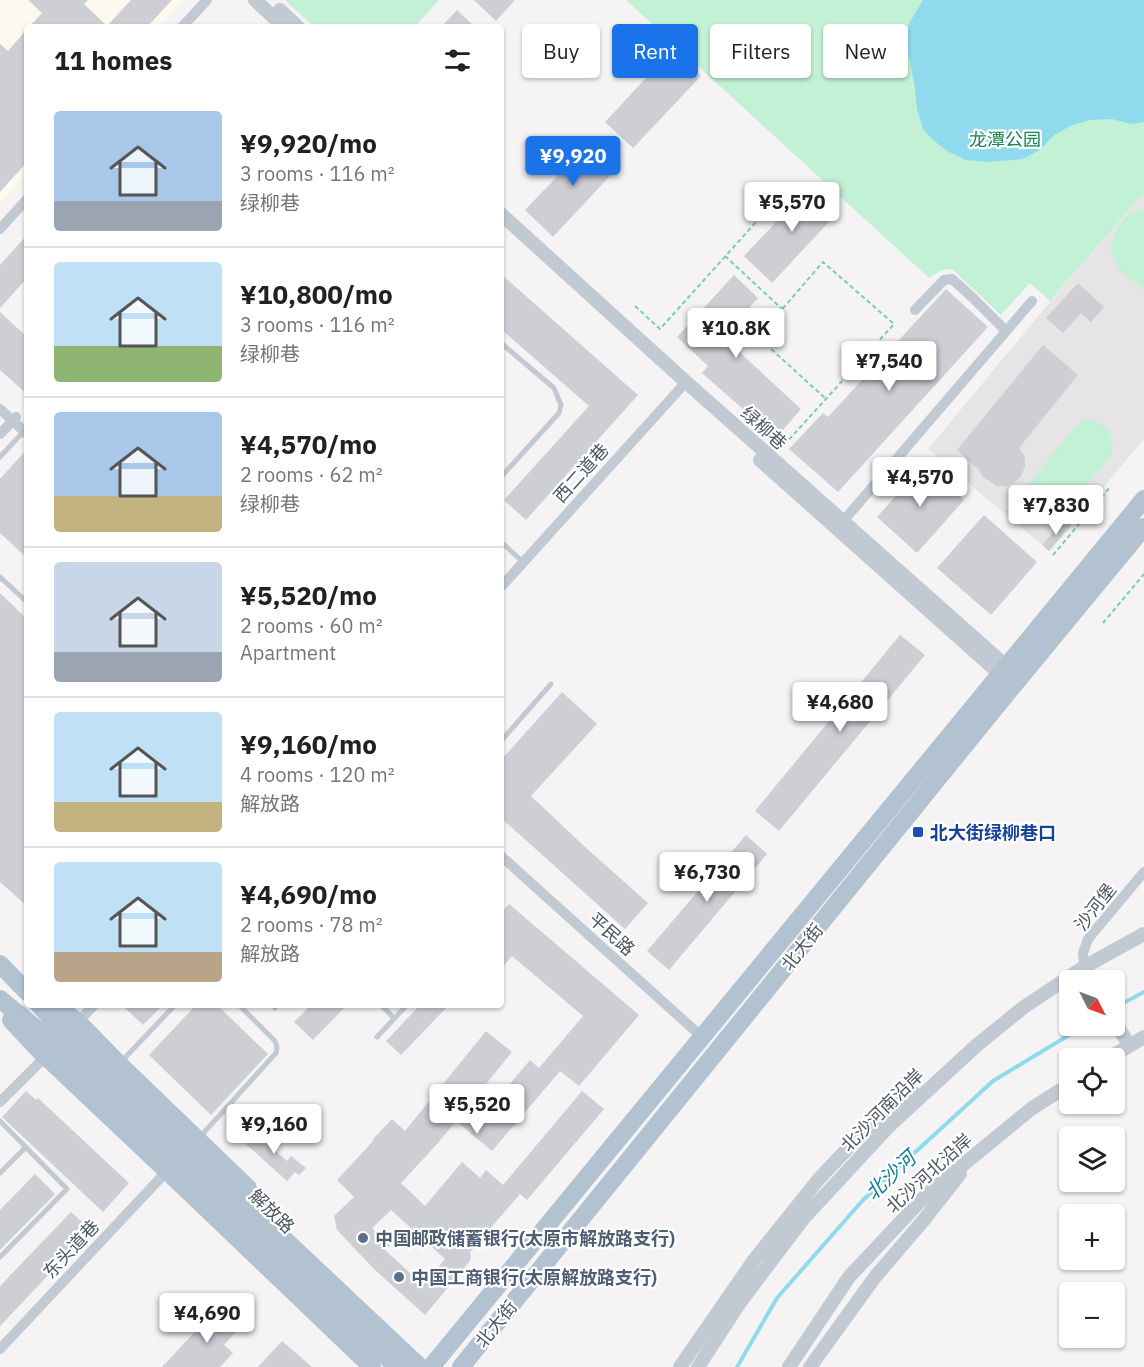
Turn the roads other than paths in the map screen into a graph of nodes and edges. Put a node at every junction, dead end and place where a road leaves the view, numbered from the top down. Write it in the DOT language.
graph roads {
  1 [pos="199,0"];
  2 [pos="207,0"];
  3 [pos="255,0"];
  4 [pos="269,0"];
  5 [pos="177,24"];
  6 [pos="185,24"];
  7 [pos="281,24"];
  8 [pos="295,24"];
  9 [pos="24,193"];
  10 [pos="24,202"];
  11 [pos="504,217"];
  12 [pos="0,220"];
  13 [pos="504,228"];
  14 [pos="0,229"];
  15 [pos="1032,301"];
  16 [pos="915,310"];
  17 [pos="1006,331"];
  18 [pos="504,346"];
  19 [pos="682,384"];
  20 [pos="0,402"];
  21 [pos="0,410"];
  22 [pos="14,419"];
  23 [pos="24,428"];
  24 [pos="24,432"];
  25 [pos="0,434"];
  26 [pos="0,457"];
  27 [pos="504,474"];
  28 [pos="1144,499"];
  29 [pos="840,526"];
  30 [pos="1144,527"];
  31 [pos="504,545"];
  32 [pos="521,561"];
  33 [pos="0,577"];
  34 [pos="504,577"];
  35 [pos="504,583"];
  36 [pos="24,599"];
  37 [pos="1003,670"];
  38 [pos="551,684"];
  39 [pos="504,738"];
  40 [pos="504,859"];
  41 [pos="504,869"];
  42 [pos="1144,872"];
  43 [pos="1144,934"];
  44 [pos="0,962"];
  45 [pos="1084,970"];
  46 [pos="1093,970"];
  47 [pos="24,980"];
  48 [pos="24,989"];
  49 [pos="1059,989"];
  50 [pos="0,999"];
  51 [pos="0,1008"];
  52 [pos="40,1008"];
  53 [pos="56,1008"];
  54 [pos="91,1008"];
  55 [pos="172,1008"];
  56 [pos="242,1008"];
  57 [pos="384,1008"];
  58 [pos="404,1008"];
  59 [pos="394,1018"];
  60 [pos="1117,1036"];
  61 [pos="1120,1036"];
  62 [pos="377,1037"];
  63 [pos="1144,1037"];
  64 [pos="699,1040"];
  65 [pos="57,1042"];
  66 [pos="1123,1043"];
  67 [pos="1118,1048"];
  68 [pos="119,1064"];
  69 [pos="938,1081"];
  70 [pos="1059,1091"];
  71 [pos="0,1093"];
  72 [pos="0,1102"];
  73 [pos="0,1121"];
  74 [pos="197,1139"];
  75 [pos="986,1145"];
  76 [pos="26,1147"];
  77 [pos="167,1171"];
  78 [pos="0,1173"];
  79 [pos="0,1257"];
  80 [pos="0,1349"];
  81 [pos="430,1366"];
  82 [pos="372,1367"];
  83 [pos="397,1367"];
  84 [pos="461,1367"];
  85 [pos="680,1367"];
  86 [pos="698,1367"];
  87 [pos="789,1367"];
  88 [pos="810,1367"];
  1 -- 5 [label="street"];
  2 -- 6 [label="street"];
  3 -- 7 [label="street"];
  4 -- 8 [label="street"];
  9 -- 12 [label="street"];
  10 -- 14 [label="street"];
  11 -- 19 [label="street, 绿柳巷"];
  13 -- 19 [label="street, 绿柳巷"];
  15 -- 17 [label="street"];
  16 -- 17 [label="street"];
  17 -- 29 [label="street"];
  18 -- 27 [label="lane"];
  19 -- 29 [label="street, 绿柳巷"];
  19 -- 32 [label="street, 西二道巷"];
  20 -- 22 [label="street"];
  21 -- 22 [label="street"];
  22 -- 23 [label="street"];
  22 -- 25 [label="street"];
  24 -- 26 [label="lane"];
  28 -- 37 [label="main road"];
  29 -- 37 [label="street, 绿柳巷"];
  30 -- 84 [label="main road, 北大街"];
  31 -- 32 [label="lane"];
  32 -- 34 [label="street, 西二道巷"];
  32 -- 35 [label="street, 西二道巷"];
  33 -- 36 [label="lane"];
  37 -- 64 [label="main road"];
  38 -- 39 [label="lane"];
  40 -- 64 [label="street, 平民路"];
  41 -- 64 [label="street, 平民路"];
  42 -- 45 [label="street, 沙河堡"];
  43 -- 46 [label="street, 北沙河南沿岸"];
  44 -- 47 [label="main road"];
  44 -- 48 [label="main road"];
  49 -- 69 [label="street, 北沙河南沿岸"];
  50 -- 65 [label="main road"];
  51 -- 65 [label="main road, 解放路"];
  52 -- 65 [label="main road"];
  53 -- 65 [label="main road, 解放路"];
  54 -- 65 [label="street"];
  55 -- 68 [label="lane"];
  56 -- 74 [label="lane"];
  57 -- 59 [label="lane"];
  58 -- 59 [label="lane"];
  59 -- 62 [label="lane"];
  60 -- 66 [label="street"];
  61 -- 66 [label="street"];
  63 -- 66 [label="street"];
  64 -- 81 [label="main road"];
  65 -- 68 [label="main road, 解放路"];
  65 -- 71 [label="street"];
  65 -- 72 [label="street"];
  65 -- 77 [label="main road, 解放路"];
  65 -- 81 [label="main road, 解放路"];
  65 -- 83 [label="main road, 解放路"];
  66 -- 67 [label="street"];
  68 -- 74 [label="main road, 解放路"];
  69 -- 85 [label="street"];
  69 -- 86 [label="street, 北沙河南沿岸"];
  70 -- 75 [label="street, 北沙河北沿岸"];
  73 -- 76 [label="lane"];
  74 -- 81 [label="main road, 解放路"];
  75 -- 87 [label="street, 北沙河北沿岸"];
  75 -- 88 [label="street"];
  76 -- 78 [label="lane"];
  76 -- 79 [label="lane"];
  77 -- 80 [label="street, 东头道巷"];
  77 -- 82 [label="main road, 解放路"];
}
